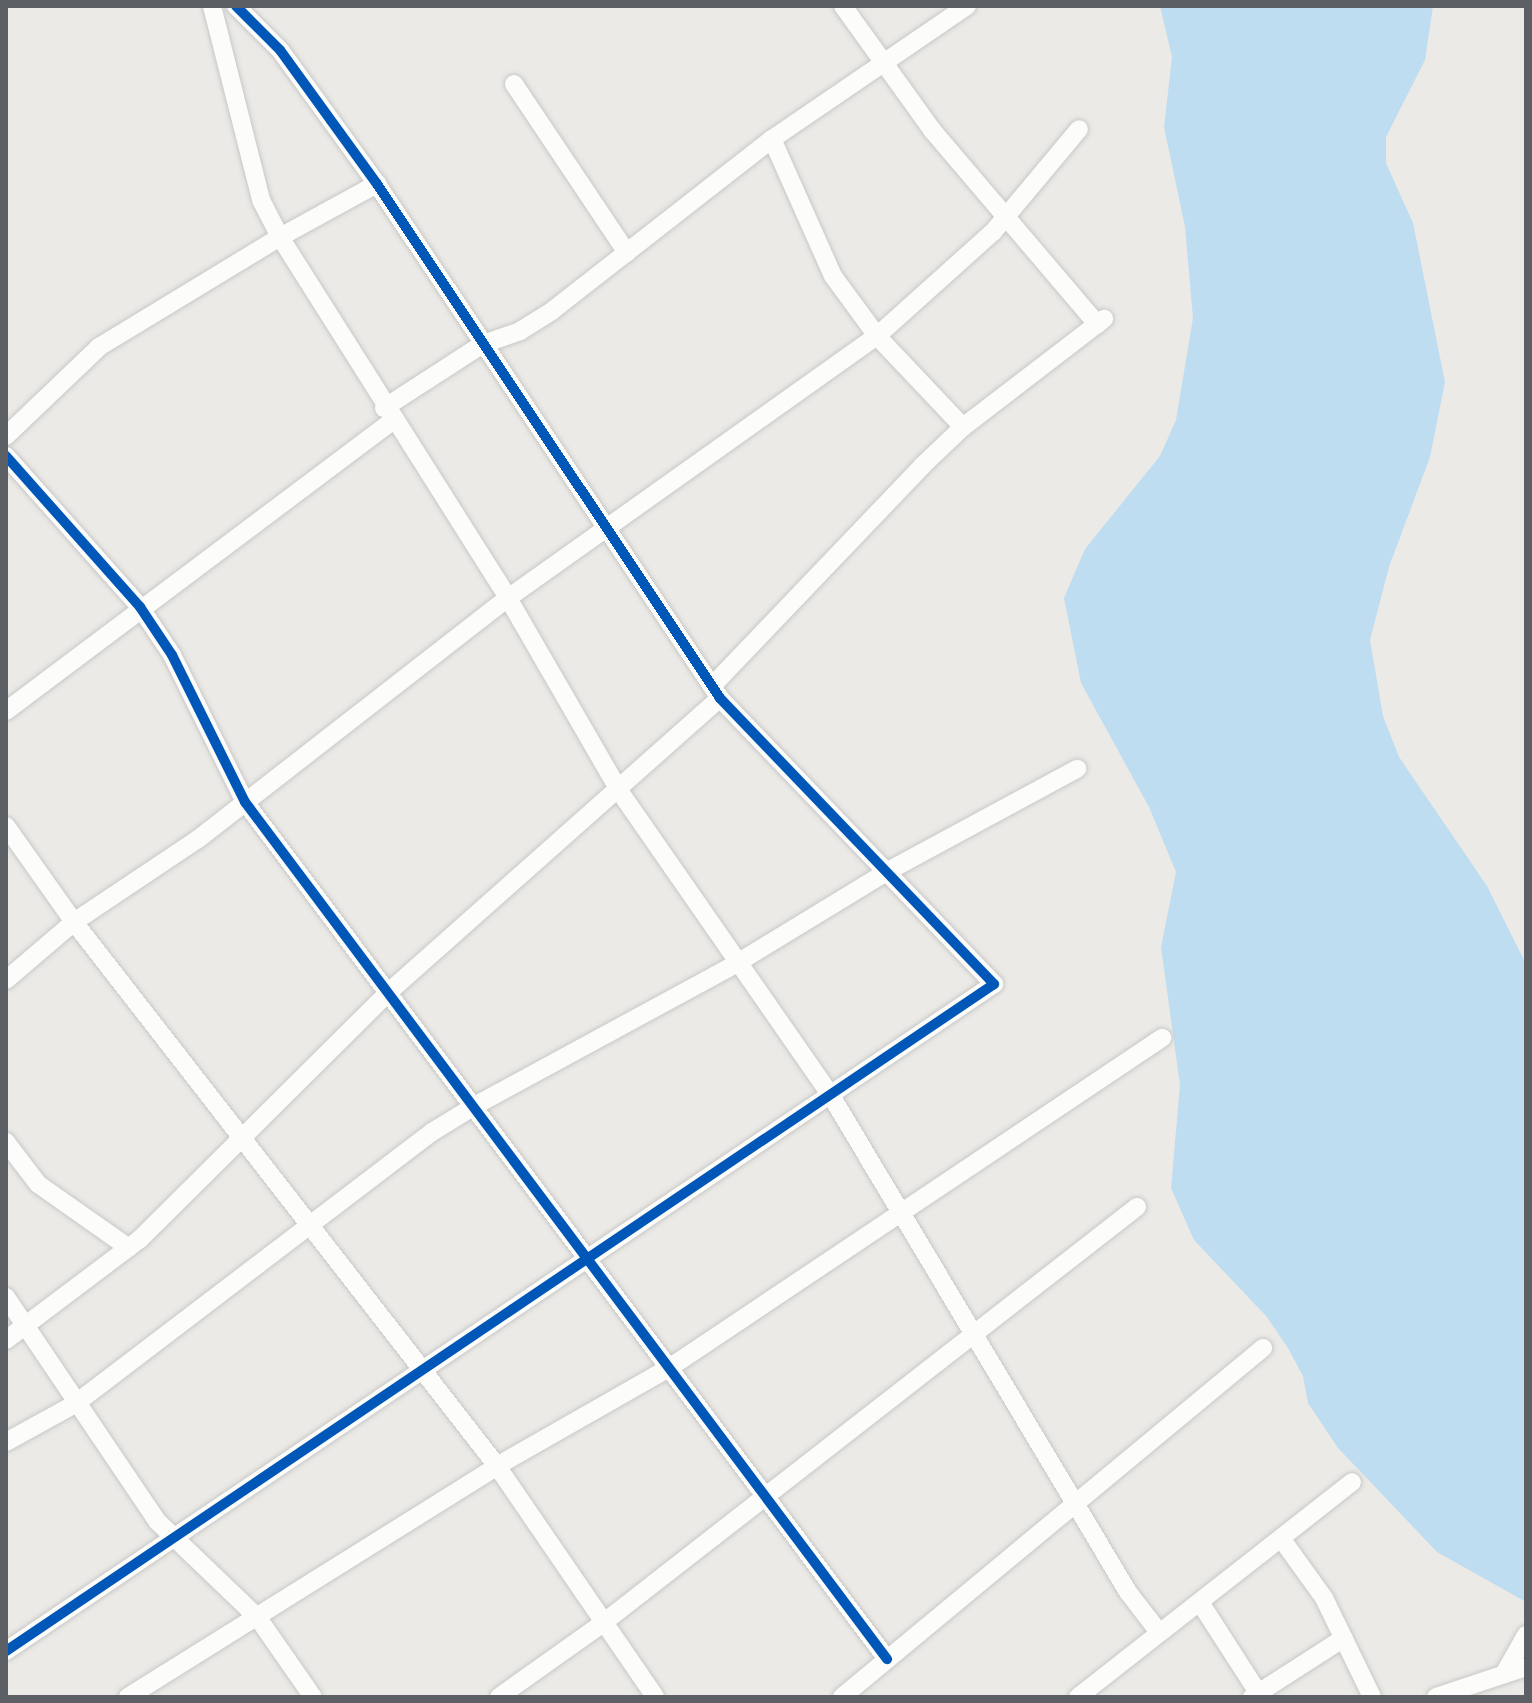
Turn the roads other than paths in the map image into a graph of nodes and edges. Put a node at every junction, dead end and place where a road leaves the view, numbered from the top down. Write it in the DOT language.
graph roads {
  1 [pos="212,6"];
  2 [pos="236,6"];
  3 [pos="843,6"];
  4 [pos="967,6"];
  5 [pos="883,62"];
  6 [pos="514,84"];
  7 [pos="1079,129"];
  8 [pos="772,139"];
  9 [pos="377,184"];
  10 [pos="1007,216"];
  11 [pos="280,237"];
  12 [pos="627,253"];
  13 [pos="877,336"];
  14 [pos="483,344"];
  15 [pos="388,415"];
  16 [pos="963,427"];
  17 [pos="6,436"];
  18 [pos="6,456"];
  19 [pos="605,531"];
  20 [pos="508,598"];
  21 [pos="140,607"];
  22 [pos="716,692"];
  23 [pos="6,711"];
  24 [pos="1077,769"];
  25 [pos="620,792"];
  26 [pos="245,802"];
  27 [pos="6,826"];
  28 [pos="890,870"];
  29 [pos="74,922"];
  30 [pos="739,962"];
  31 [pos="6,980"];
  32 [pos="391,990"];
  33 [pos="1162,1038"];
  34 [pos="830,1094"];
  35 [pos="476,1105"];
  36 [pos="244,1138"];
  37 [pos="6,1142"];
  38 [pos="1137,1207"];
  39 [pos="904,1215"];
  40 [pos="315,1226"];
  41 [pos="129,1248"];
  42 [pos="589,1258"];
  43 [pos="6,1297"];
  44 [pos="25,1329"];
  45 [pos="974,1331"];
  46 [pos="6,1340"];
  47 [pos="1263,1348"];
  48 [pos="672,1366"];
  49 [pos="424,1370"];
  50 [pos="75,1404"];
  51 [pos="6,1442"];
  52 [pos="497,1466"];
  53 [pos="1352,1482"];
  54 [pos="766,1494"];
  55 [pos="1074,1503"];
  56 [pos="176,1539"];
  57 [pos="1283,1541"];
  58 [pos="1201,1604"];
  59 [pos="258,1618"];
  60 [pos="603,1623"];
  61 [pos="1158,1631"];
  62 [pos="1526,1635"];
  63 [pos="1344,1638"];
  64 [pos="6,1651"];
  65 [pos="887,1659"];
  66 [pos="1526,1667"];
  67 [pos="1504,1674"];
  68 [pos="1458,1693"];
  69 [pos="1257,1696"];
  70 [pos="128,1697"];
  71 [pos="313,1697"];
  72 [pos="499,1697"];
  73 [pos="655,1697"];
  74 [pos="842,1697"];
  75 [pos="1078,1697"];
  76 [pos="1372,1697"];
  77 [pos="1436,1697"];
  1 -- 11 [label="street"];
  2 -- 9 [label="street"];
  3 -- 5 [label="street"];
  4 -- 5 [label="street"];
  5 -- 8 [label="street"];
  5 -- 10 [label="street"];
  6 -- 12 [label="street"];
  7 -- 10 [label="street"];
  8 -- 12 [label="street"];
  8 -- 13 [label="street"];
  9 -- 11 [label="street"];
  9 -- 14 [label="street"];
  10 -- 13 [label="street"];
  10 -- 16 [label="street"];
  11 -- 15 [label="street"];
  11 -- 17 [label="street"];
  12 -- 14 [label="street"];
  13 -- 16 [label="street"];
  13 -- 19 [label="street"];
  14 -- 15 [label="street"];
  14 -- 19 [label="street"];
  15 -- 20 [label="street"];
  15 -- 21 [label="street"];
  16 -- 22 [label="street"];
  18 -- 21 [label="street"];
  19 -- 20 [label="street"];
  19 -- 22 [label="street"];
  20 -- 25 [label="street"];
  20 -- 26 [label="street"];
  21 -- 23 [label="street"];
  21 -- 26 [label="street"];
  22 -- 25 [label="street"];
  22 -- 28 [label="street"];
  24 -- 28 [label="street"];
  25 -- 30 [label="street"];
  25 -- 32 [label="street"];
  26 -- 29 [label="street"];
  26 -- 32 [label="street"];
  27 -- 29 [label="street"];
  28 -- 30 [label="street"];
  28 -- 34 [label="street"];
  29 -- 31 [label="street"];
  29 -- 36 [label="street"];
  30 -- 34 [label="street"];
  30 -- 35 [label="street"];
  32 -- 35 [label="street"];
  32 -- 36 [label="street"];
  33 -- 39 [label="street"];
  34 -- 39 [label="street"];
  34 -- 42 [label="street"];
  35 -- 40 [label="street"];
  35 -- 42 [label="street"];
  36 -- 40 [label="street"];
  36 -- 41 [label="street"];
  37 -- 41 [label="street"];
  38 -- 45 [label="street"];
  39 -- 45 [label="street"];
  39 -- 48 [label="street"];
  40 -- 49 [label="street"];
  40 -- 50 [label="street"];
  41 -- 44 [label="street"];
  42 -- 48 [label="street"];
  42 -- 49 [label="street"];
  43 -- 44 [label="street"];
  44 -- 46 [label="street"];
  44 -- 50 [label="street"];
  45 -- 54 [label="street"];
  45 -- 55 [label="street"];
  47 -- 55 [label="street"];
  48 -- 52 [label="street"];
  48 -- 54 [label="street"];
  49 -- 52 [label="street"];
  49 -- 56 [label="street"];
  50 -- 51 [label="street"];
  50 -- 56 [label="street"];
  52 -- 59 [label="street"];
  52 -- 60 [label="street"];
  53 -- 57 [label="street"];
  54 -- 60 [label="street"];
  54 -- 65 [label="street"];
  55 -- 61 [label="street"];
  55 -- 65 [label="street"];
  56 -- 59 [label="street"];
  56 -- 64 [label="street"];
  57 -- 58 [label="street"];
  57 -- 63 [label="street"];
  58 -- 61 [label="street"];
  58 -- 69 [label="street"];
  59 -- 70 [label="street"];
  59 -- 71 [label="street"];
  60 -- 72 [label="street"];
  60 -- 73 [label="street"];
  61 -- 75 [label="street"];
  62 -- 67 [label="street"];
  63 -- 69 [label="street"];
  63 -- 76 [label="street"];
  65 -- 74 [label="street"];
  66 -- 67 [label="street"];
  67 -- 68 [label="street"];
  68 -- 77 [label="street"];
}
